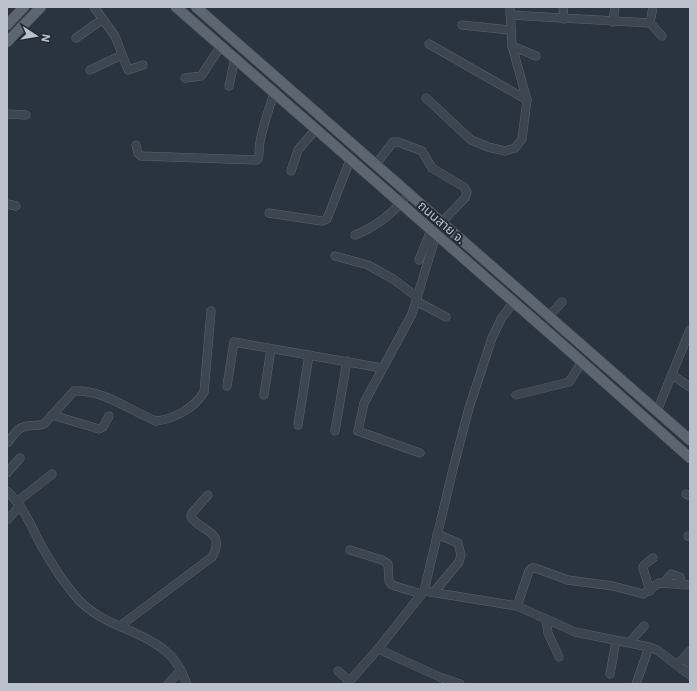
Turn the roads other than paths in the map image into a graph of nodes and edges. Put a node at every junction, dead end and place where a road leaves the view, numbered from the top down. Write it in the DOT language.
graph roads {
  1 [pos="24,7"];
  2 [pos="41,7"];
  3 [pos="94,7"];
  4 [pos="176,7"];
  5 [pos="563,7"];
  6 [pos="615,7"];
  7 [pos="653,7"];
  8 [pos="202,8"];
  9 [pos="510,11"];
  10 [pos="102,19"];
  11 [pos="564,19"];
  12 [pos="613,22"];
  13 [pos="650,23"];
  14 [pos="7,25"];
  15 [pos="462,25"];
  16 [pos="510,30"];
  17 [pos="662,36"];
  18 [pos="76,38"];
  19 [pos="7,42"];
  20 [pos="429,44"];
  21 [pos="221,46"];
  22 [pos="512,46"];
  23 [pos="122,55"];
  24 [pos="536,56"];
  25 [pos="235,58"];
  26 [pos="143,65"];
  27 [pos="90,70"];
  28 [pos="185,78"];
  29 [pos="229,86"];
  30 [pos="274,93"];
  31 [pos="426,98"];
  32 [pos="527,100"];
  33 [pos="7,114"];
  34 [pos="26,115"];
  35 [pos="316,129"];
  36 [pos="136,145"];
  37 [pos="350,160"];
  38 [pos="376,164"];
  39 [pos="291,171"];
  40 [pos="409,193"];
  41 [pos="7,204"];
  42 [pos="401,204"];
  43 [pos="16,206"];
  44 [pos="269,213"];
  45 [pos="442,222"];
  46 [pos="434,233"];
  47 [pos="355,235"];
  48 [pos="335,256"];
  49 [pos="419,260"];
  50 [pos="416,299"];
  51 [pos="562,302"];
  52 [pos="513,303"];
  53 [pos="211,311"];
  54 [pos="549,316"];
  55 [pos="446,317"];
  56 [pos="690,330"];
  57 [pos="271,349"];
  58 [pos="309,355"];
  59 [pos="347,361"];
  60 [pos="582,362"];
  61 [pos="382,368"];
  62 [pos="672,375"];
  63 [pos="227,386"];
  64 [pos="690,387"];
  65 [pos="264,394"];
  66 [pos="516,395"];
  67 [pos="657,411"];
  68 [pos="52,415"];
  69 [pos="108,416"];
  70 [pos="298,425"];
  71 [pos="335,431"];
  72 [pos="690,440"];
  73 [pos="7,443"];
  74 [pos="420,452"];
  75 [pos="20,458"];
  76 [pos="690,458"];
  77 [pos="7,473"];
  78 [pos="52,474"];
  79 [pos="7,491"];
  80 [pos="208,495"];
  81 [pos="19,504"];
  82 [pos="7,520"];
  83 [pos="437,534"];
  84 [pos="350,550"];
  85 [pos="653,558"];
  86 [pos="686,585"];
  87 [pos="650,591"];
  88 [pos="423,592"];
  89 [pos="434,592"];
  90 [pos="517,606"];
  91 [pos="546,619"];
  92 [pos="120,626"];
  93 [pos="644,626"];
  94 [pos="616,641"];
  95 [pos="629,643"];
  96 [pos="649,647"];
  97 [pos="378,649"];
  98 [pos="690,651"];
  99 [pos="559,657"];
  100 [pos="683,662"];
  101 [pos="181,670"];
  102 [pos="338,671"];
  103 [pos="610,674"];
  104 [pos="690,675"];
  105 [pos="441,681"];
  106 [pos="348,683"];
  107 [pos="168,684"];
  108 [pos="187,684"];
  109 [pos="460,684"];
  110 [pos="636,684"];
  1 -- 14 [label="main road"];
  2 -- 19 [label="main road"];
  3 -- 10 [label="street"];
  4 -- 21 [label="main road, ถนนสาย จ."];
  5 -- 11 [label="street"];
  6 -- 12 [label="street"];
  7 -- 13 [label="street"];
  8 -- 38 [label="main road, ถนนสาย จ."];
  9 -- 11 [label="street"];
  9 -- 16 [label="street"];
  10 -- 18 [label="street"];
  10 -- 23 [label="street"];
  11 -- 12 [label="street"];
  12 -- 13 [label="street"];
  13 -- 17 [label="street"];
  15 -- 16 [label="street"];
  16 -- 22 [label="street"];
  20 -- 32 [label="street"];
  21 -- 25 [label="main road, ถนนสาย จ."];
  21 -- 28 [label="street"];
  22 -- 24 [label="street"];
  22 -- 32 [label="street"];
  23 -- 26 [label="street"];
  23 -- 27 [label="street"];
  25 -- 29 [label="street"];
  25 -- 30 [label="main road, ถนนสาย จ."];
  30 -- 35 [label="main road, ถนนสาย จ."];
  30 -- 36 [label="street"];
  31 -- 32 [label="street"];
  33 -- 34 [label="street"];
  35 -- 37 [label="main road, ถนนสาย จ."];
  35 -- 39 [label="street"];
  37 -- 42 [label="main road, ถนนสาย จ."];
  37 -- 44 [label="street"];
  38 -- 40 [label="main road, ถนนสาย จ."];
  38 -- 45 [label="street"];
  40 -- 42 [label="street"];
  40 -- 45 [label="main road, ถนนสาย จ."];
  41 -- 43 [label="street"];
  42 -- 46 [label="main road, ถนนสาย จ."];
  42 -- 47 [label="street"];
  45 -- 54 [label="main road, ถนนสาย จ."];
  46 -- 49 [label="street"];
  46 -- 50 [label="street"];
  46 -- 52 [label="main road, ถนนสาย จ."];
  48 -- 50 [label="street"];
  50 -- 55 [label="street"];
  50 -- 61 [label="street"];
  51 -- 54 [label="street"];
  52 -- 60 [label="main road, ถนนสาย จ."];
  52 -- 83 [label="street"];
  53 -- 68 [label="street"];
  54 -- 67 [label="main road, ถนนสาย จ."];
  56 -- 62 [label="street"];
  57 -- 58 [label="street"];
  57 -- 63 [label="street"];
  57 -- 65 [label="street"];
  58 -- 59 [label="street"];
  58 -- 70 [label="street"];
  59 -- 61 [label="street"];
  59 -- 71 [label="street"];
  60 -- 66 [label="street"];
  60 -- 76 [label="main road, ถนนสาย จ."];
  61 -- 74 [label="street"];
  62 -- 64 [label="street"];
  62 -- 67 [label="street"];
  67 -- 72 [label="main road, ถนนสาย จ."];
  68 -- 69 [label="street"];
  68 -- 73 [label="street"];
  75 -- 77 [label="street"];
  78 -- 81 [label="street"];
  79 -- 81 [label="street"];
  80 -- 92 [label="street"];
  81 -- 82 [label="street"];
  81 -- 92 [label="street"];
  83 -- 88 [label="street"];
  83 -- 89 [label="street"];
  84 -- 88 [label="street"];
  85 -- 87 [label="street"];
  86 -- 87 [label="street"];
  87 -- 90 [label="street"];
  88 -- 89 [label="street"];
  88 -- 97 [label="street"];
  89 -- 90 [label="street"];
  90 -- 91 [label="street"];
  91 -- 94 [label="street"];
  91 -- 99 [label="street"];
  92 -- 101 [label="street"];
  93 -- 95 [label="street"];
  94 -- 95 [label="street"];
  94 -- 103 [label="street"];
  95 -- 96 [label="street"];
  96 -- 100 [label="street"];
  96 -- 110 [label="street"];
  97 -- 105 [label="street"];
  97 -- 106 [label="street"];
  98 -- 100 [label="street"];
  100 -- 104 [label="street"];
  101 -- 107 [label="street"];
  101 -- 108 [label="street"];
  102 -- 106 [label="street"];
  105 -- 109 [label="street"];
}
